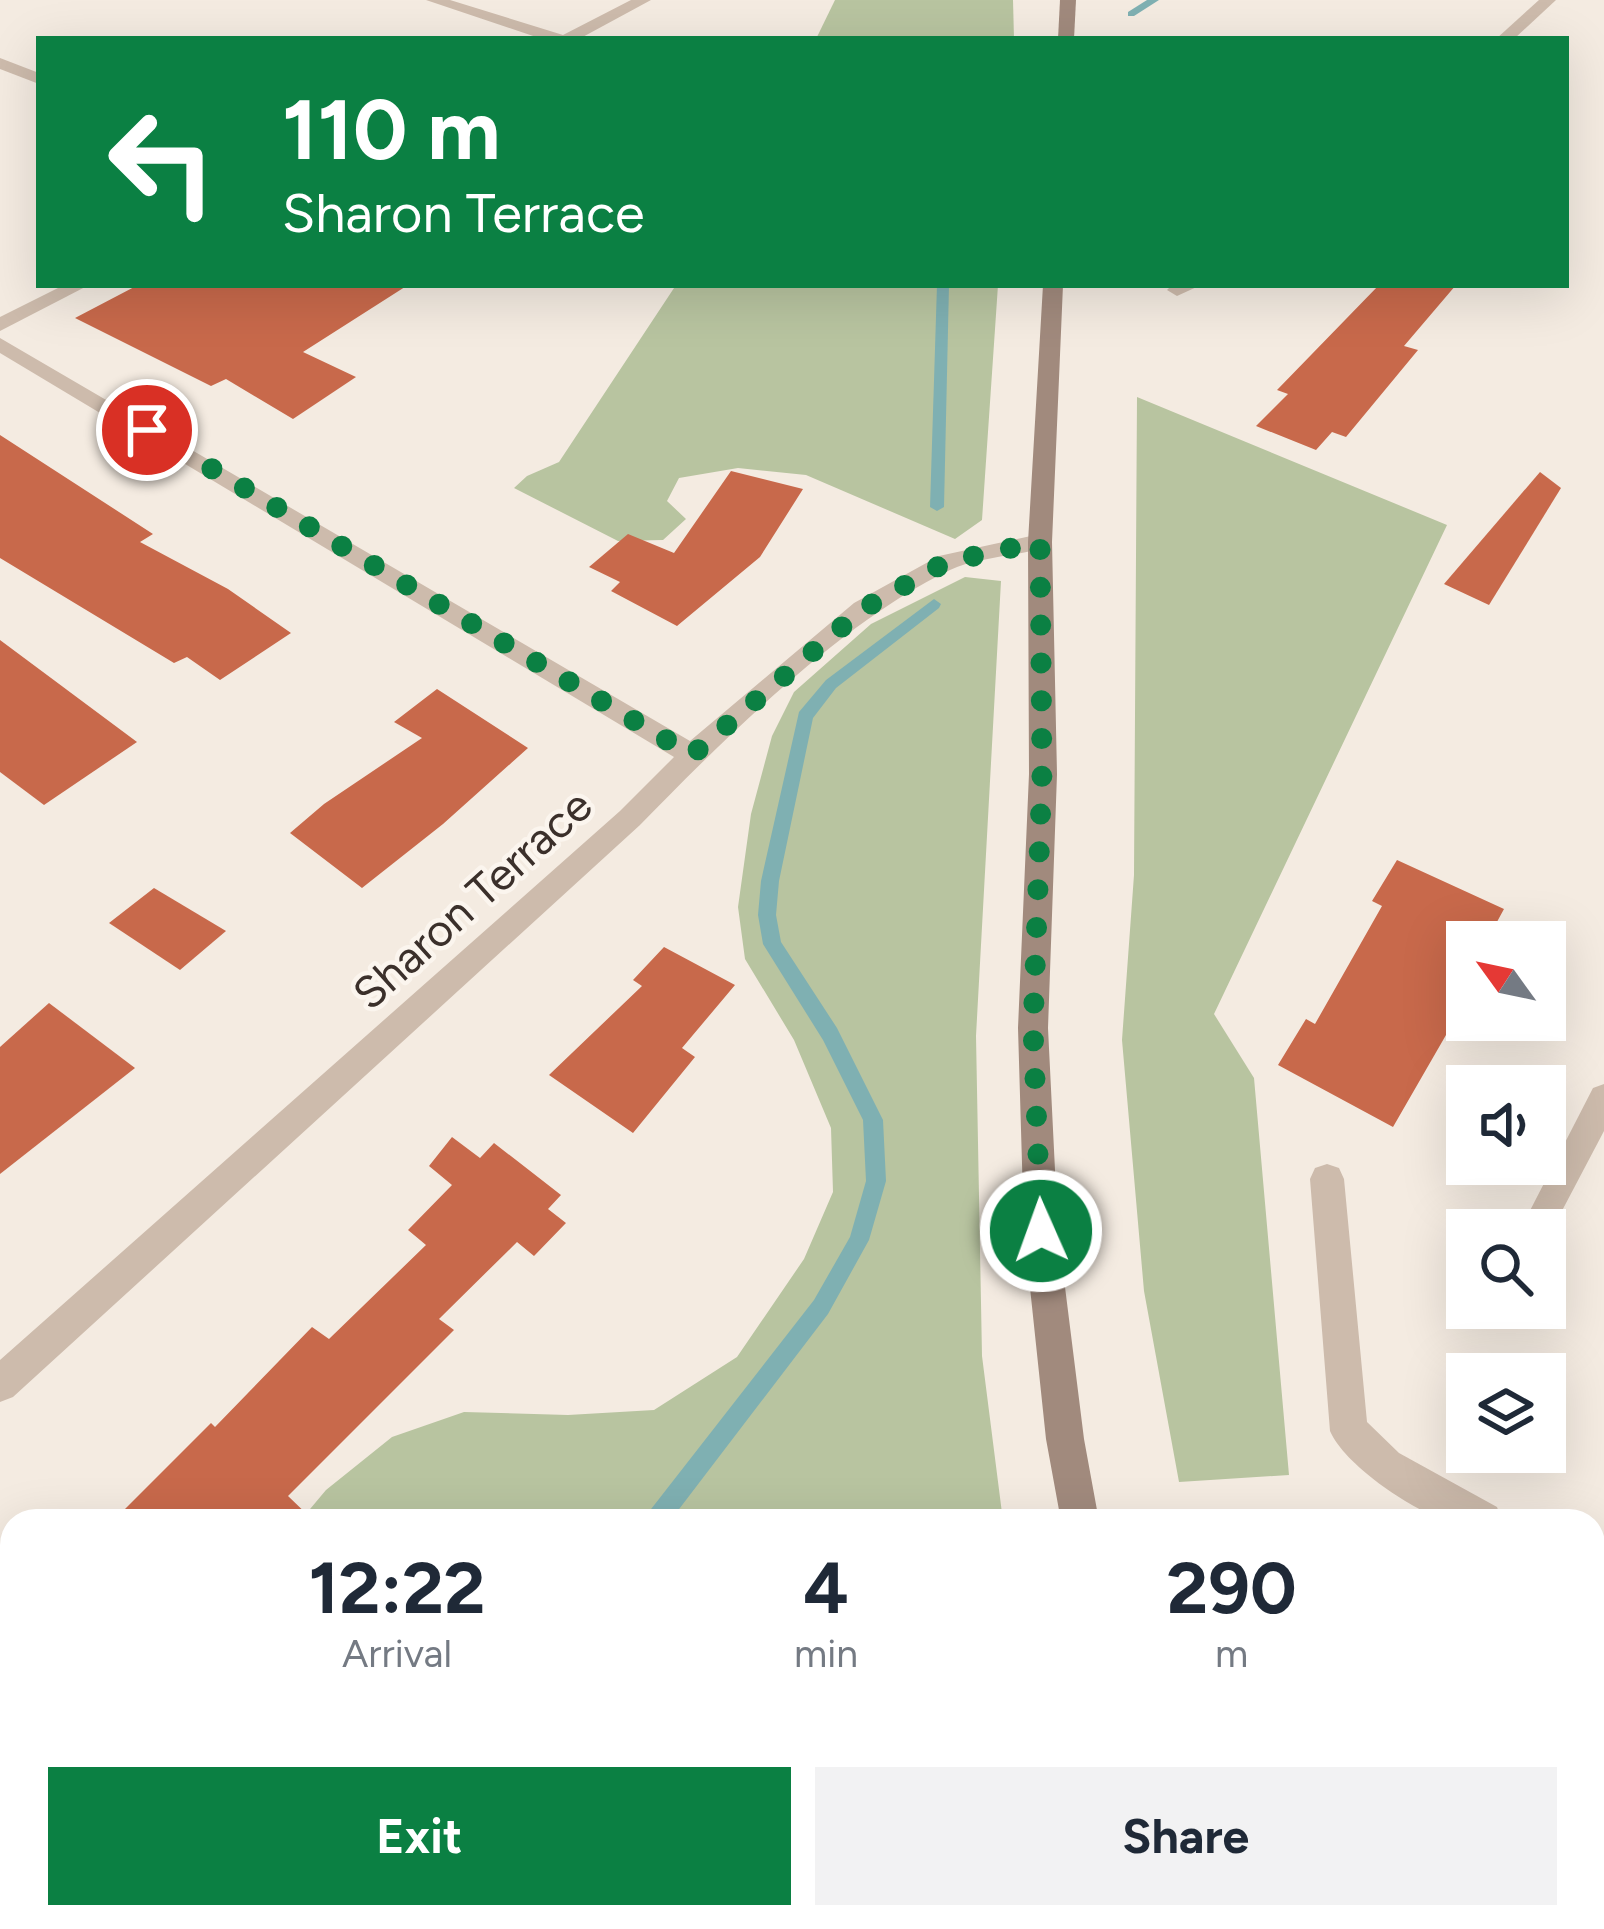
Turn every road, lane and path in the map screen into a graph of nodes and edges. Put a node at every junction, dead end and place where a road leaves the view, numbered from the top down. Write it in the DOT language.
graph roads {
  1 [pos="434,0"];
  2 [pos="643,0"];
  3 [pos="1068,0"];
  4 [pos="1548,0"];
  5 [pos="553,36"];
  6 [pos="569,36"];
  7 [pos="1066,36"];
  8 [pos="1507,36"];
  9 [pos="0,63"];
  10 [pos="36,78"];
  11 [pos="73,288"];
  12 [pos="1053,288"];
  13 [pos="0,325"];
  14 [pos="0,344"];
  15 [pos="1040,542"];
  16 [pos="692,755"];
  17 [pos="1604,1098"];
  18 [pos="1327,1179"];
  19 [pos="1548,1209"];
  20 [pos="0,1384"];
  21 [pos="1078,1509"];
  22 [pos="1462,1509"];
  1 -- 5 [label="street"];
  2 -- 6 [label="street"];
  3 -- 7 [label="main road"];
  4 -- 8 [label="street"];
  9 -- 10 [label="street"];
  11 -- 13 [label="street"];
  12 -- 15 [label="main road"];
  14 -- 16 [label="street"];
  15 -- 16 [label="street, Sharon Terrace"];
  15 -- 21 [label="main road"];
  16 -- 20 [label="street, Sharon Terrace"];
  17 -- 19 [label="street"];
  18 -- 22 [label="street"];
}
